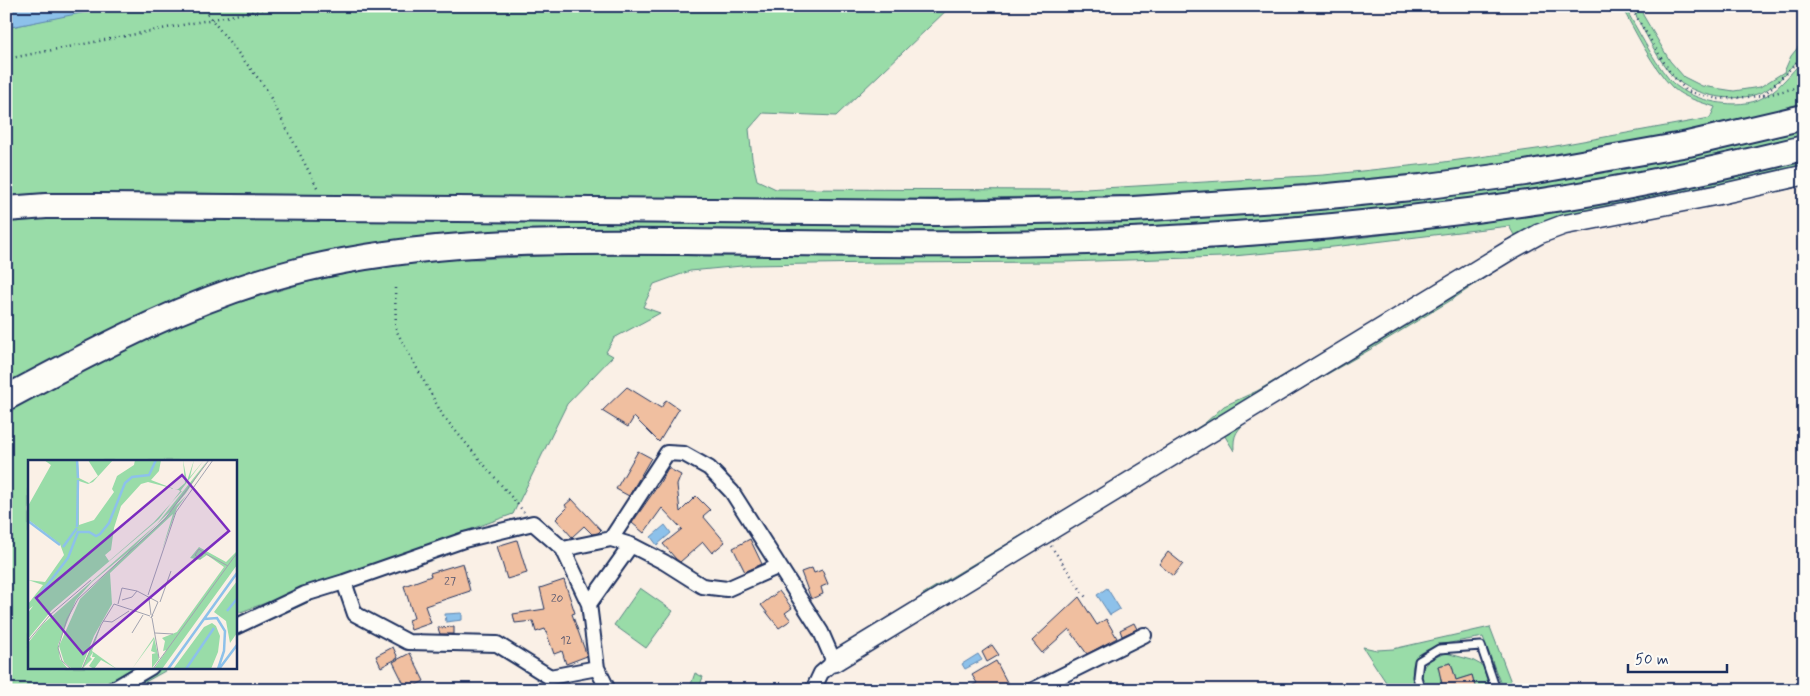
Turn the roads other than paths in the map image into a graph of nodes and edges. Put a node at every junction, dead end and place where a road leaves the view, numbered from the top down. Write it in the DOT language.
graph roads {
  1 [pos="1804,117"];
  2 [pos="1804,148"];
  3 [pos="1804,175"];
  4 [pos="6,209"];
  5 [pos="6,398"];
  6 [pos="611,539"];
  7 [pos="631,545"];
  8 [pos="563,549"];
  9 [pos="779,566"];
  10 [pos="344,582"];
  11 [pos="589,604"];
  12 [pos="236,627"];
  13 [pos="1144,635"];
  14 [pos="834,662"];
  15 [pos="149,668"];
  16 [pos="597,668"];
  17 [pos="112,690"];
  18 [pos="608,690"];
  19 [pos="813,690"];
  20 [pos="1033,690"];
  21 [pos="1421,690"];
  22 [pos="1496,690"];
  1 -- 4 [label="highway"];
  2 -- 5 [label="highway"];
  3 -- 14 [label="street"];
  6 -- 7 [label="street"];
  6 -- 8 [label="street"];
  6 -- 9 [label="street"];
  7 -- 9 [label="street"];
  7 -- 11 [label="street"];
  8 -- 10 [label="street"];
  8 -- 11 [label="street"];
  9 -- 14 [label="street"];
  10 -- 12 [label="street"];
  10 -- 16 [label="street"];
  11 -- 16 [label="street"];
  13 -- 20 [label="street"];
  14 -- 19 [label="street"];
  15 -- 17 [label="street"];
  16 -- 18 [label="street"];
  21 -- 22 [label="lane"];
}
